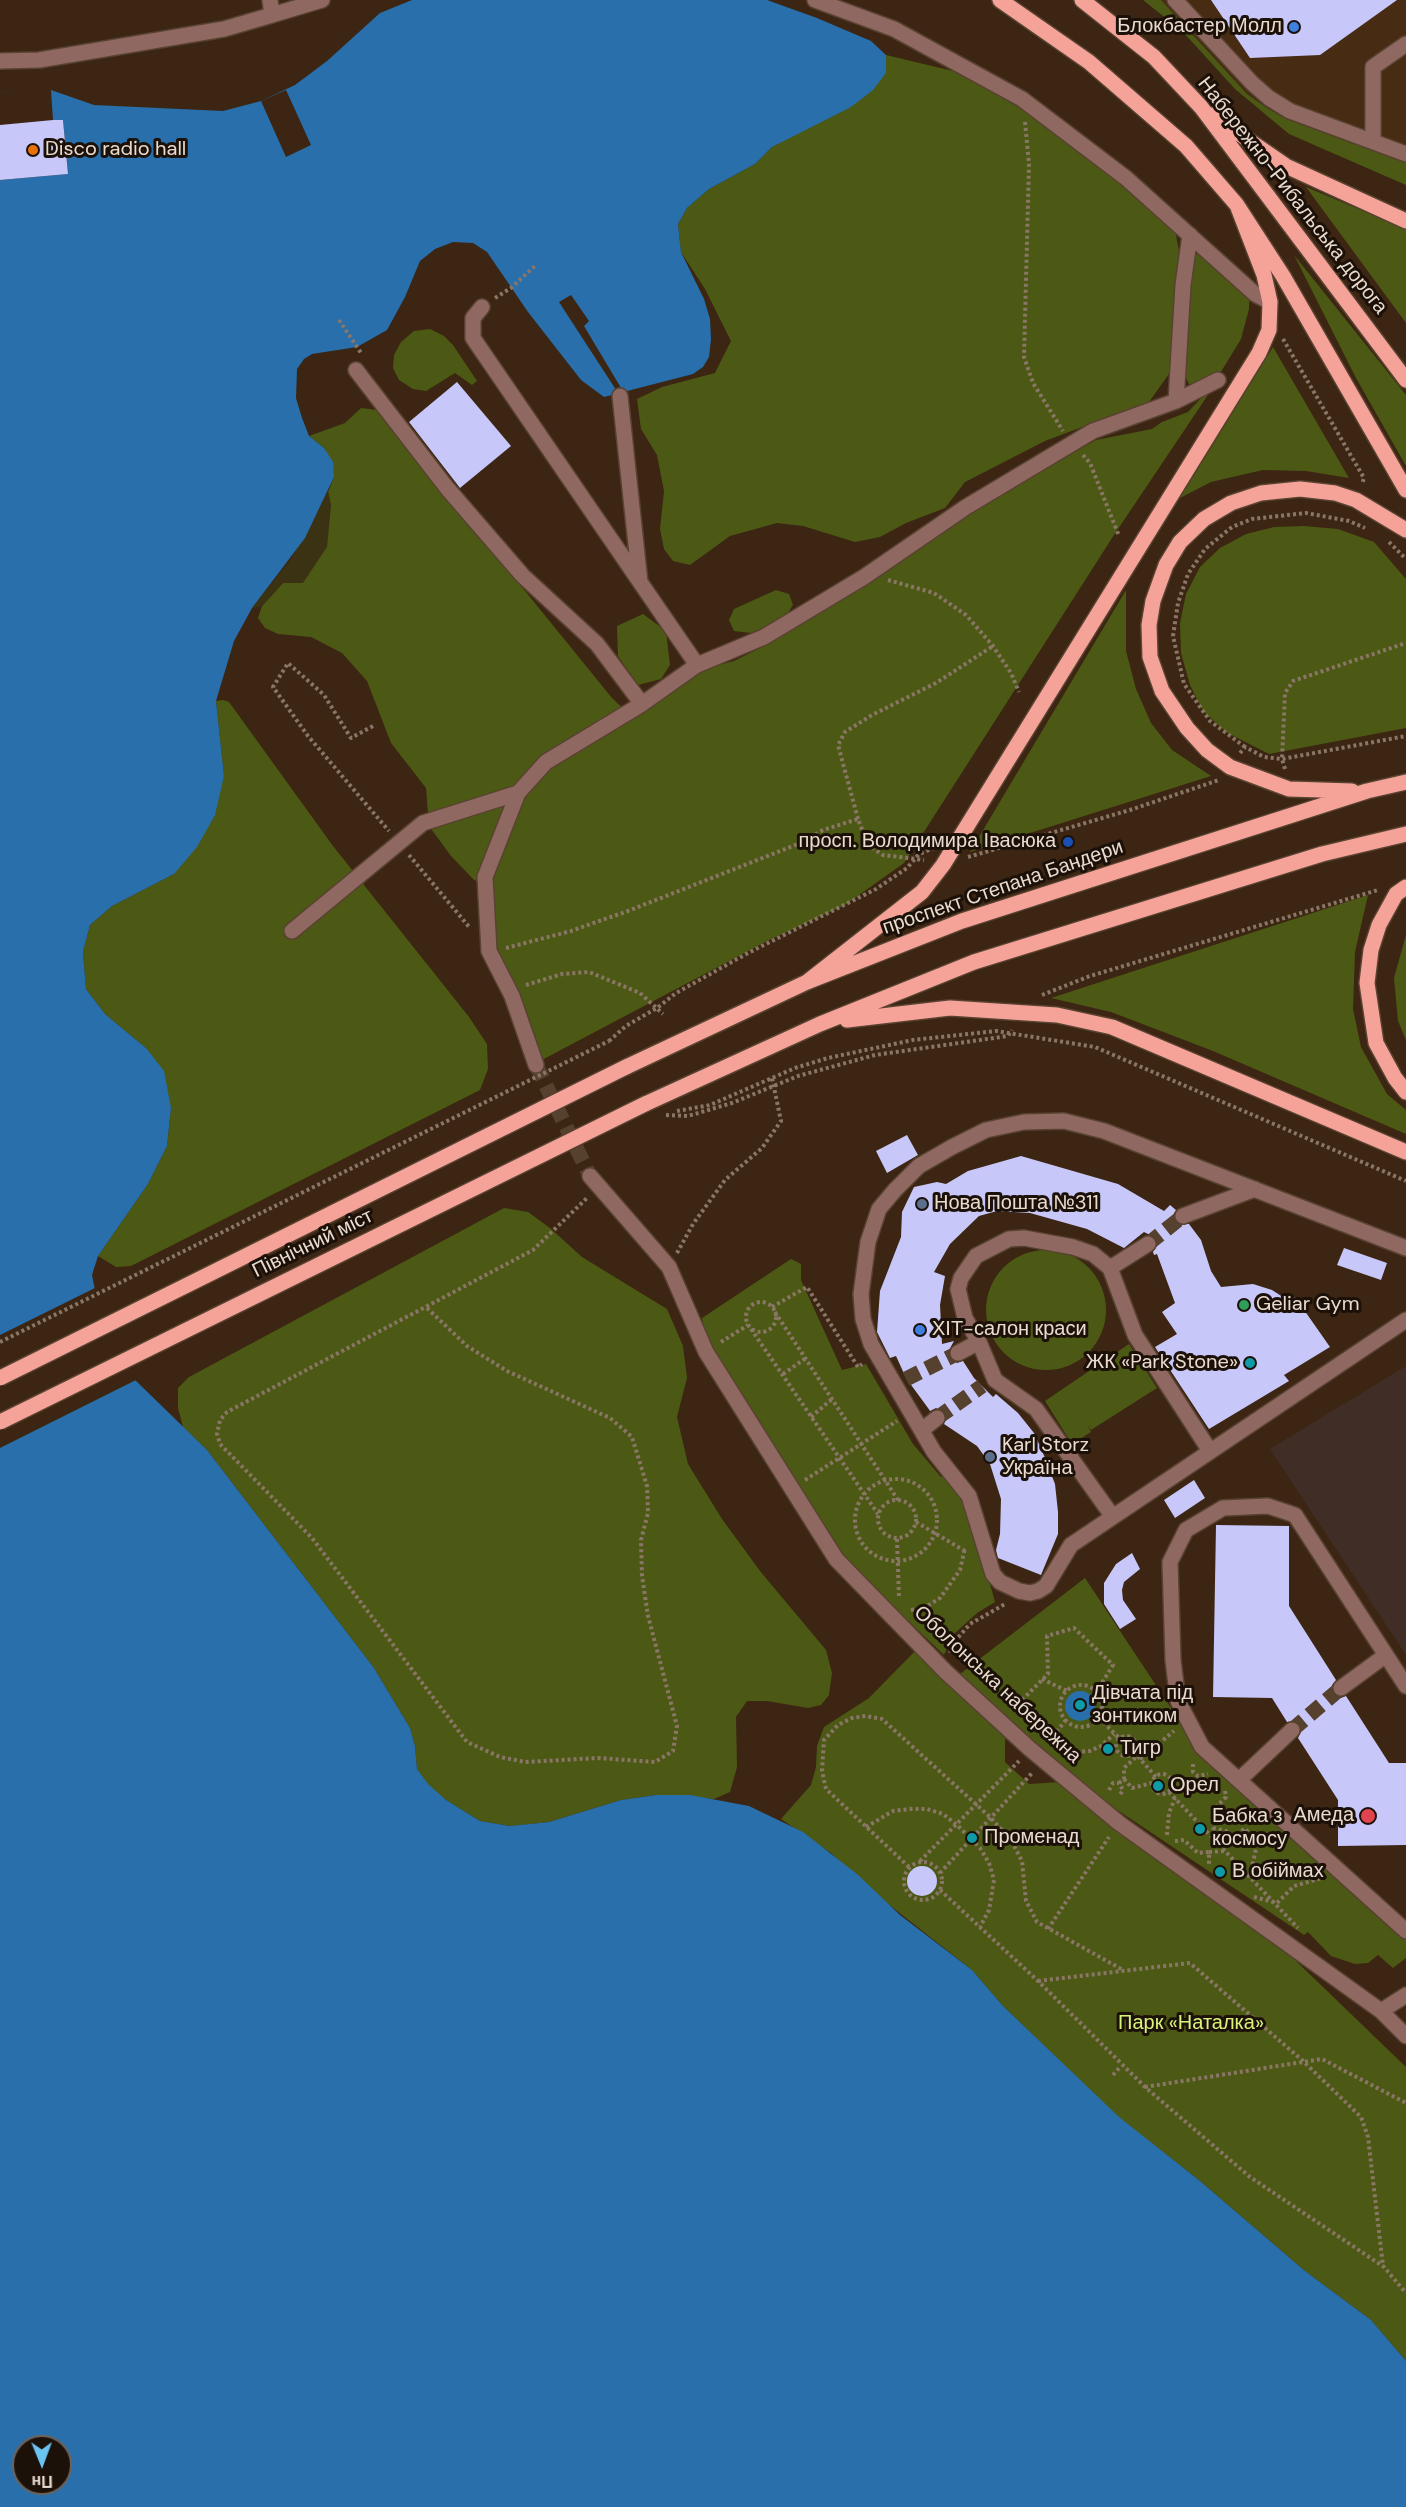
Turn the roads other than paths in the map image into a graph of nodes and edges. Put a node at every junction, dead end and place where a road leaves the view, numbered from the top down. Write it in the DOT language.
graph roads {
  1 [pos="322,0"];
  2 [pos="815,0"];
  3 [pos="1000,0"];
  4 [pos="1082,0"];
  5 [pos="1175,0"];
  6 [pos="271,7"];
  7 [pos="1406,44"];
  8 [pos="0,61"];
  9 [pos="1201,107"];
  10 [pos="1374,141"];
  11 [pos="1406,154"];
  12 [pos="1237,205"];
  13 [pos="1406,221"];
  14 [pos="1190,235"];
  15 [pos="1270,302"];
  16 [pos="482,307"];
  17 [pos="356,370"];
  18 [pos="1218,380"];
  19 [pos="1406,380"];
  20 [pos="620,396"];
  21 [pos="1176,401"];
  22 [pos="1406,490"];
  23 [pos="1406,530"];
  24 [pos="640,582"];
  25 [pos="697,665"];
  26 [pos="642,704"];
  27 [pos="1406,782"];
  28 [pos="1367,791"];
  29 [pos="518,793"];
  30 [pos="1406,834"];
  31 [pos="1406,887"];
  32 [pos="292,931"];
  33 [pos="807,982"];
  34 [pos="820,1024"];
  35 [pos="536,1065"];
  36 [pos="626,1067"];
  37 [pos="1406,1092"];
  38 [pos="1406,1152"];
  39 [pos="594,1182"];
  40 [pos="1255,1189"];
  41 [pos="1183,1215"];
  42 [pos="1148,1244"];
  43 [pos="1406,1248"];
  44 [pos="1110,1268"];
  45 [pos="1406,1320"];
  46 [pos="979,1342"];
  47 [pos="958,1353"];
  48 [pos="0,1378"];
  49 [pos="937,1418"];
  50 [pos="0,1422"];
  51 [pos="922,1430"];
  52 [pos="1210,1451"];
  53 [pos="1113,1516"];
  54 [pos="1386,1655"];
  55 [pos="1406,1686"];
  56 [pos="1341,1688"];
  57 [pos="1293,1730"];
  58 [pos="1239,1780"];
  59 [pos="1406,1931"];
  60 [pos="1406,1995"];
  61 [pos="1381,2010"];
  62 [pos="1406,2036"];
  1 -- 6 [label="street"];
  2 -- 14 [label="street"];
  3 -- 12 [label="main road"];
  4 -- 9 [label="main road, Набережно-Рибальська дорога"];
  5 -- 10 [label="street"];
  6 -- 8 [label="street"];
  7 -- 10 [label="street"];
  9 -- 13 [label="main road"];
  9 -- 19 [label="main road, Набережно-Рибальська дорога"];
  10 -- 11 [label="street"];
  12 -- 15 [label="main road"];
  12 -- 22 [label="main road"];
  14 -- 15 [label="street"];
  14 -- 21 [label="street"];
  15 -- 33 [label="main road"];
  16 -- 24 [label="street"];
  17 -- 26 [label="street"];
  18 -- 21 [label="street"];
  20 -- 24 [label="street"];
  21 -- 25 [label="street"];
  23 -- 28 [label="main road"];
  24 -- 25 [label="street"];
  25 -- 26 [label="street"];
  26 -- 29 [label="street"];
  27 -- 28 [label="main road, проспект Степана Бандери"];
  28 -- 33 [label="main road, проспект Степана Бандери"];
  29 -- 32 [label="street"];
  29 -- 35 [label="street"];
  30 -- 34 [label="main road"];
  31 -- 37 [label="main road"];
  33 -- 36 [label="main road, проспект Степана Бандери"];
  34 -- 38 [label="main road"];
  34 -- 50 [label="main road, Північний міст, bridge"];
  36 -- 48 [label="main road, Північний міст, bridge"];
  39 -- 61 [label="street, Оболонська набережна"];
  40 -- 41 [label="street"];
  40 -- 43 [label="street"];
  40 -- 51 [label="street"];
  42 -- 44 [label="street"];
  44 -- 46 [label="street"];
  44 -- 52 [label="street"];
  45 -- 52 [label="street"];
  46 -- 47 [label="street"];
  46 -- 53 [label="street"];
  49 -- 51 [label="street"];
  51 -- 53 [label="street"];
  52 -- 53 [label="street"];
  54 -- 55 [label="street"];
  54 -- 56 [label="street"];
  54 -- 58 [label="street"];
  57 -- 58 [label="street"];
  58 -- 59 [label="street"];
  60 -- 61 [label="street"];
  61 -- 62 [label="street, Оболонська набережна"];
}
